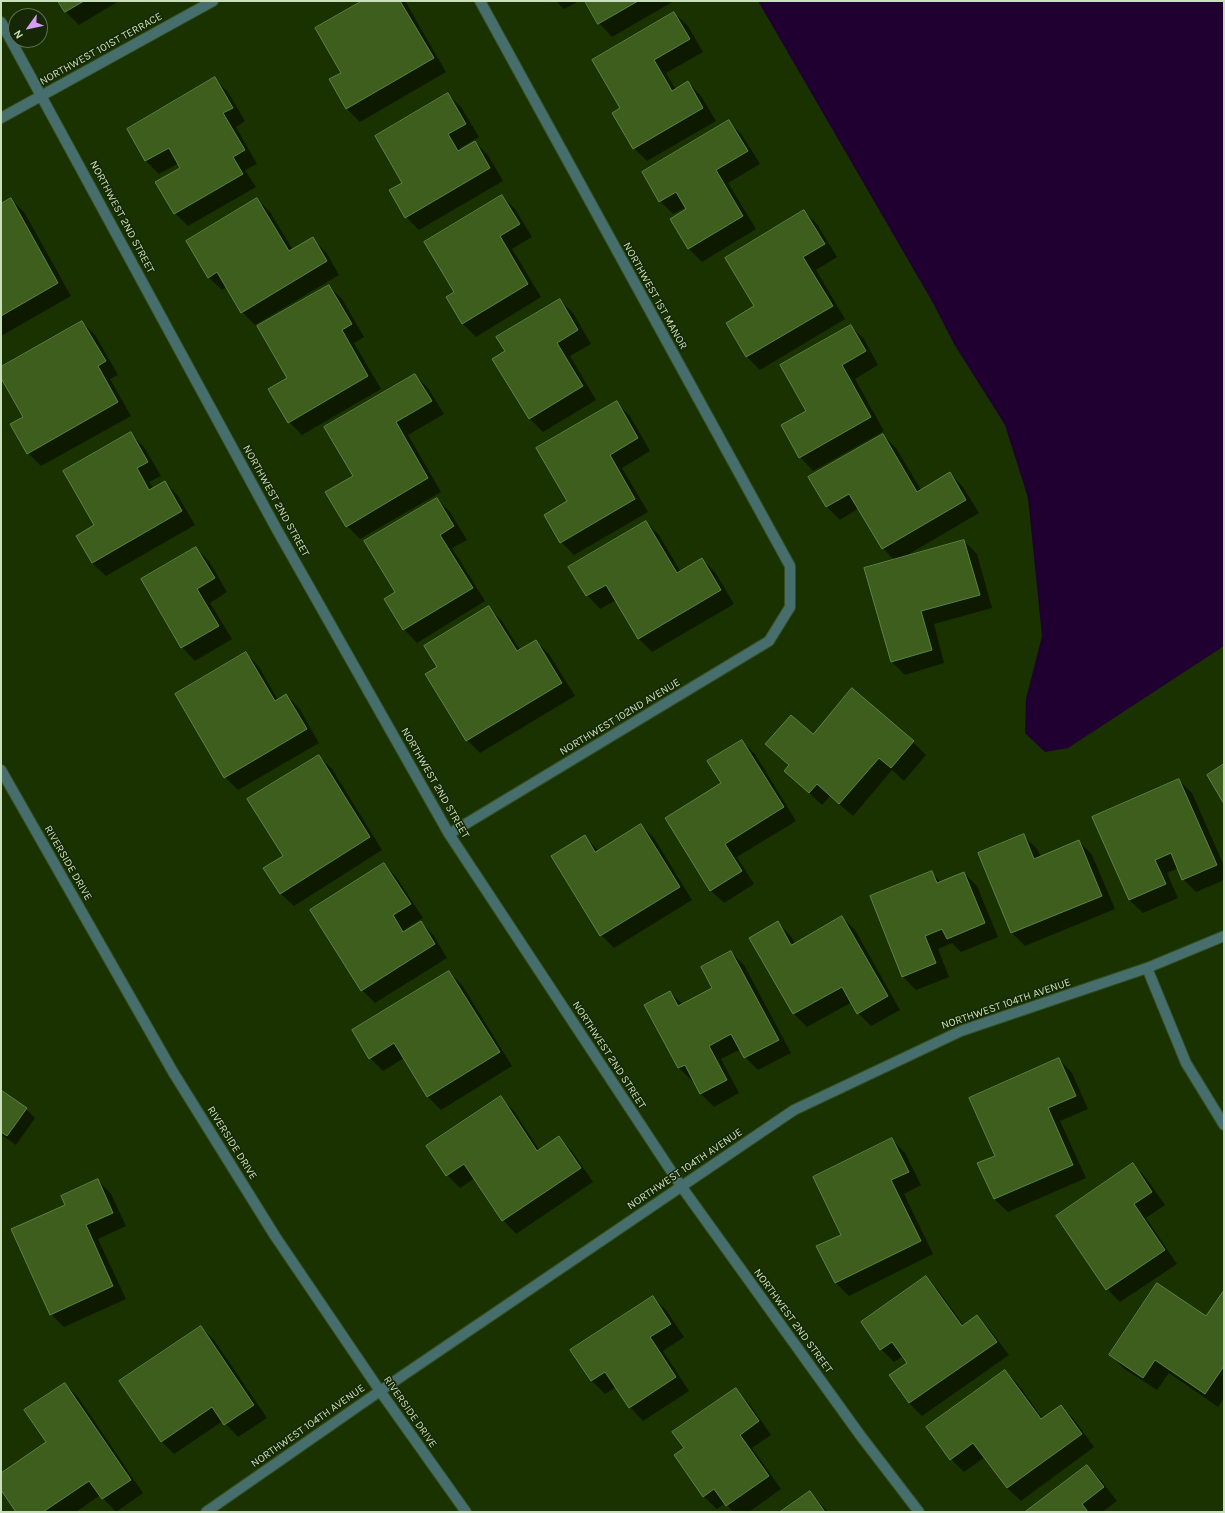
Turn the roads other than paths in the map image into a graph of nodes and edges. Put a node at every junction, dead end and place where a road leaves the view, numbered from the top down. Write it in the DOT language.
graph roads {
  1 [pos="213,1"];
  2 [pos="480,1"];
  3 [pos="1,22"];
  4 [pos="42,96"];
  5 [pos="1,118"];
  6 [pos="790,607"];
  7 [pos="1,770"];
  8 [pos="449,834"];
  9 [pos="1224,936"];
  10 [pos="1147,968"];
  11 [pos="1224,1124"];
  12 [pos="681,1186"];
  13 [pos="380,1391"];
  14 [pos="206,1512"];
  15 [pos="466,1512"];
  16 [pos="919,1512"];
  1 -- 4 [label="street, NORTHWEST 101ST TERRACE"];
  2 -- 6 [label="street, NORTHWEST 1ST MANOR"];
  3 -- 4 [label="street, NORTHWEST 2ND STREET"];
  4 -- 5 [label="street, NORTHWEST 101ST TERRACE"];
  4 -- 8 [label="street, NORTHWEST 2ND STREET"];
  6 -- 8 [label="street, NORTHWEST 102ND AVENUE"];
  7 -- 13 [label="street, RIVERSIDE DRIVE"];
  8 -- 12 [label="street, NORTHWEST 2ND STREET"];
  9 -- 10 [label="street, NORTHWEST 104TH AVENUE"];
  10 -- 11 [label="street"];
  10 -- 12 [label="street, NORTHWEST 104TH AVENUE"];
  12 -- 13 [label="street, NORTHWEST 104TH AVENUE"];
  12 -- 16 [label="street, NORTHWEST 2ND STREET"];
  13 -- 14 [label="street, NORTHWEST 104TH AVENUE"];
  13 -- 15 [label="street, RIVERSIDE DRIVE"];
}
